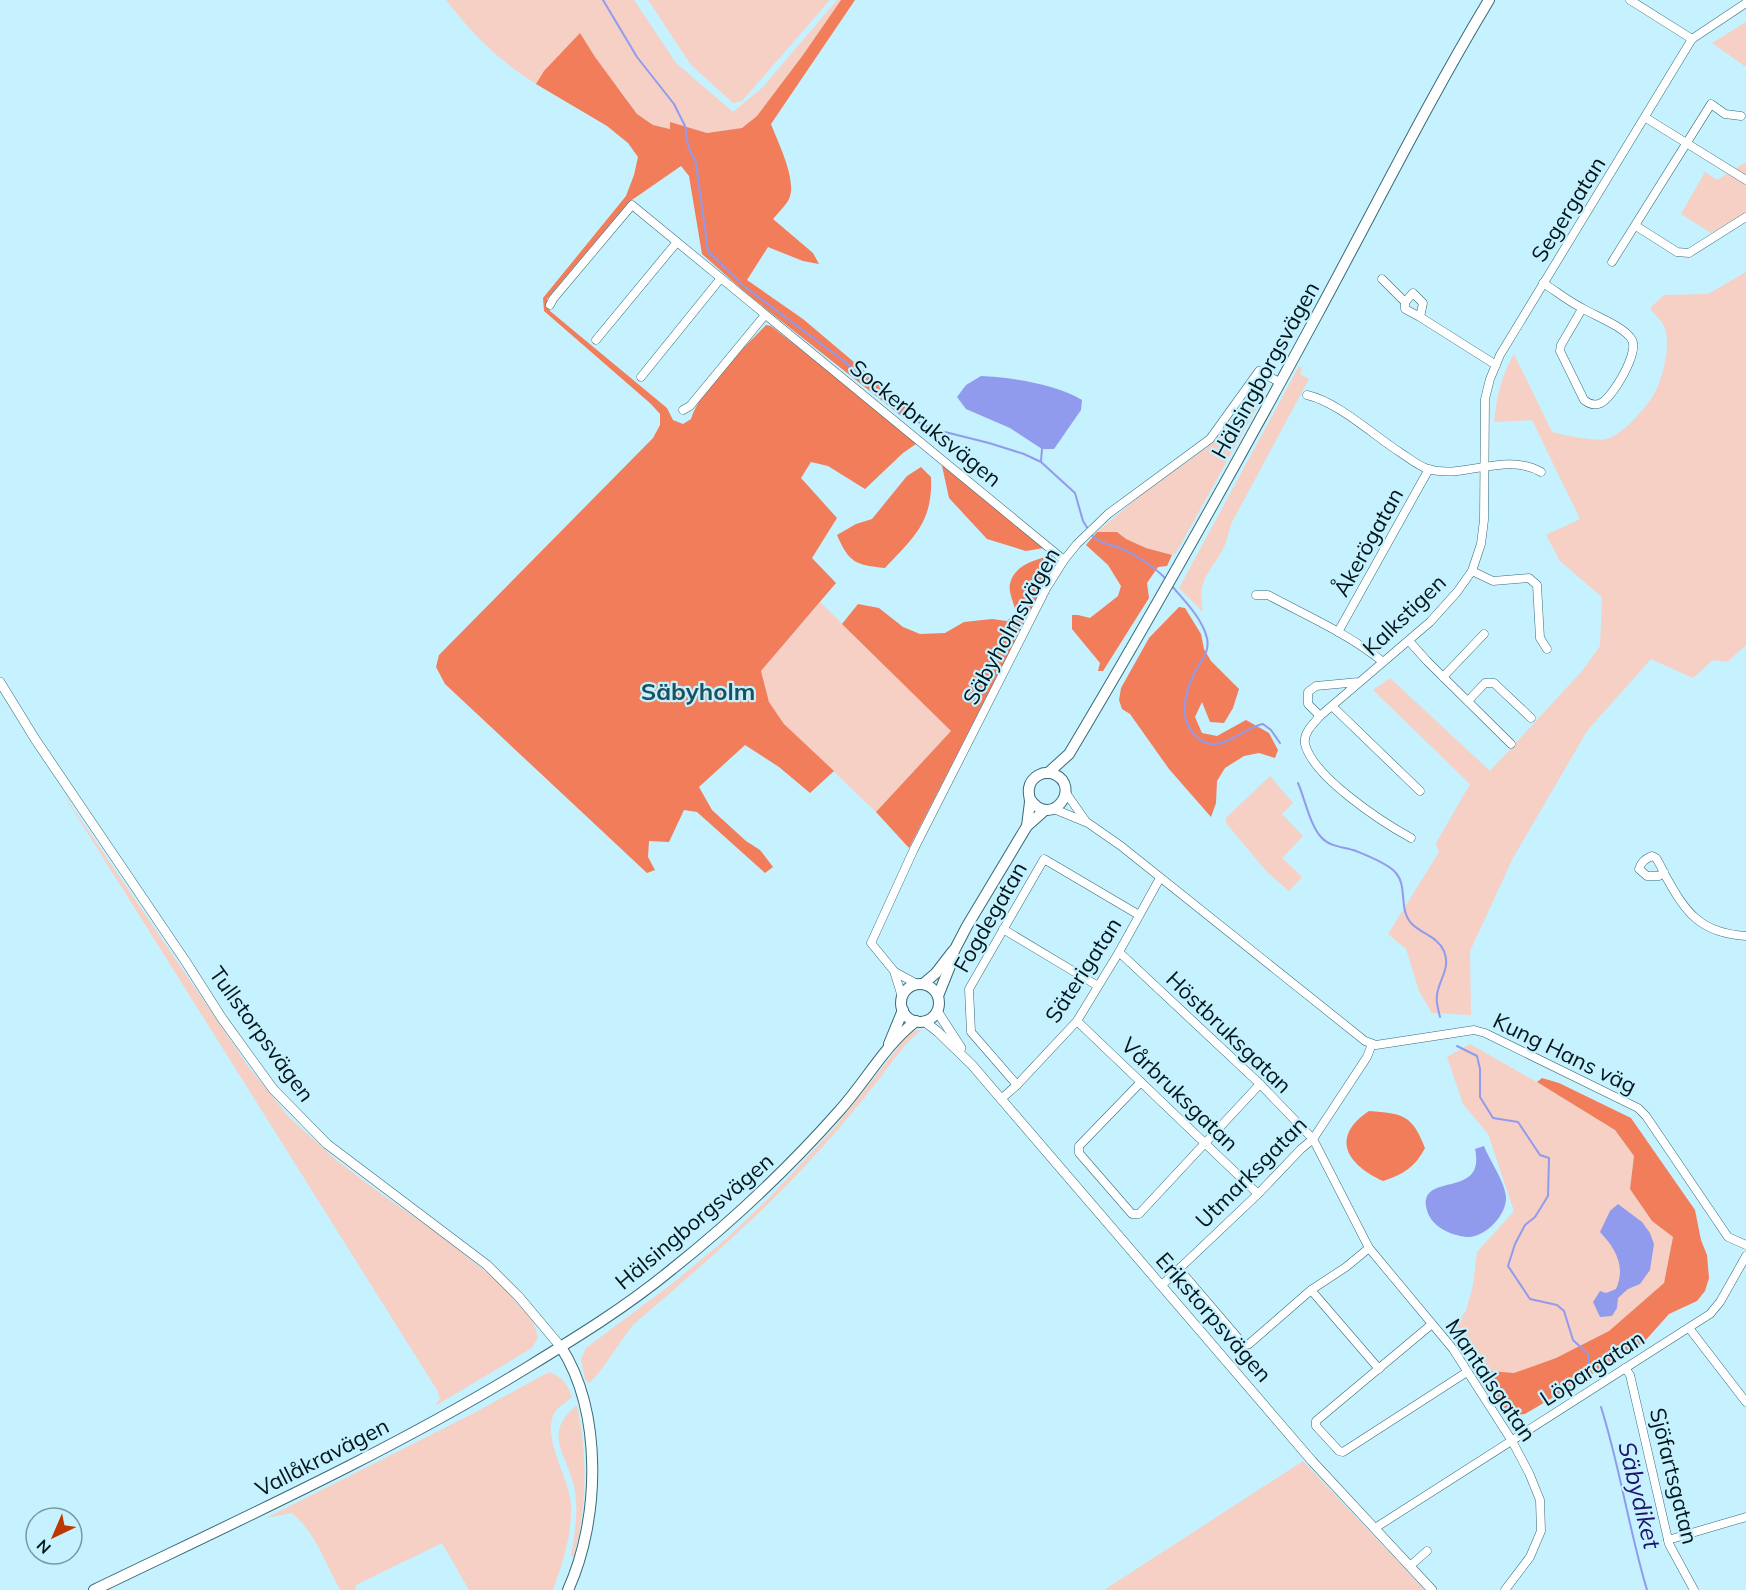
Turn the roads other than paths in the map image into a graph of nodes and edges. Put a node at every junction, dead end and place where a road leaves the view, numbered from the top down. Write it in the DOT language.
graph roads {
  1 [pos="1489,0"];
  2 [pos="1630,0"];
  3 [pos="1746,3"];
  4 [pos="1692,39"];
  5 [pos="1741,116"];
  6 [pos="1646,118"];
  7 [pos="1685,143"];
  8 [pos="1746,180"];
  9 [pos="1746,217"];
  10 [pos="1635,225"];
  11 [pos="677,242"];
  12 [pos="1612,262"];
  13 [pos="721,279"];
  14 [pos="1382,279"];
  15 [pos="1543,283"];
  16 [pos="1405,302"];
  17 [pos="550,305"];
  18 [pos="1582,309"];
  19 [pos="765,315"];
  20 [pos="1420,317"];
  21 [pos="596,340"];
  22 [pos="1496,365"];
  23 [pos="641,376"];
  24 [pos="1281,382"];
  25 [pos="1307,395"];
  26 [pos="684,410"];
  27 [pos="1483,466"];
  28 [pos="1430,469"];
  29 [pos="1541,472"];
  30 [pos="1064,560"];
  31 [pos="1472,571"];
  32 [pos="1256,595"];
  33 [pos="1338,632"];
  34 [pos="1484,634"];
  35 [pos="1409,641"];
  36 [pos="1547,649"];
  37 [pos="1383,662"];
  38 [pos="1443,677"];
  39 [pos="0,682"];
  40 [pos="1359,682"];
  41 [pos="1467,701"];
  42 [pos="1332,706"];
  43 [pos="1320,716"];
  44 [pos="1531,718"];
  45 [pos="1511,744"];
  46 [pos="1069,754"];
  47 [pos="1048,773"];
  48 [pos="1064,787"];
  49 [pos="1420,791"];
  50 [pos="1030,799"];
  51 [pos="1049,809"];
  52 [pos="1088,824"];
  53 [pos="1027,826"];
  54 [pos="1411,838"];
  55 [pos="1664,873"];
  56 [pos="1160,878"];
  57 [pos="1139,915"];
  58 [pos="1003,929"];
  59 [pos="1746,936"];
  60 [pos="954,951"];
  61 [pos="1119,952"];
  62 [pos="894,971"];
  63 [pos="920,984"];
  64 [pos="1098,986"];
  65 [pos="938,996"];
  66 [pos="902,997"];
  67 [pos="903,1010"];
  68 [pos="937,1011"];
  69 [pos="920,1021"];
  70 [pos="1077,1021"];
  71 [pos="1372,1044"];
  72 [pos="885,1053"];
  73 [pos="972,1065"];
  74 [pos="1141,1082"];
  75 [pos="1260,1084"];
  76 [pos="1017,1085"];
  77 [pos="1001,1099"];
  78 [pos="1313,1139"];
  79 [pos="1205,1142"];
  80 [pos="1258,1194"];
  81 [pos="1746,1245"];
  82 [pos="1369,1248"];
  83 [pos="1746,1256"];
  84 [pos="1179,1269"];
  85 [pos="1161,1286"];
  86 [pos="1311,1290"];
  87 [pos="1432,1324"];
  88 [pos="1689,1328"];
  89 [pos="561,1347"];
  90 [pos="1625,1368"];
  91 [pos="1378,1369"];
  92 [pos="1467,1372"];
  93 [pos="1746,1402"];
  94 [pos="1512,1441"];
  95 [pos="1746,1517"];
  96 [pos="1375,1528"];
  97 [pos="1668,1539"];
  98 [pos="1427,1551"];
  99 [pos="1410,1566"];
  100 [pos="94,1590"];
  101 [pos="568,1590"];
  102 [pos="1432,1590"];
  103 [pos="1505,1590"];
  104 [pos="1694,1590"];
  1 -- 24 [label="main road, Hälsingborgsvägen"];
  2 -- 4 [label="street"];
  3 -- 4 [label="street, Segergatan"];
  4 -- 6 [label="street, Segergatan"];
  5 -- 7 [label="street"];
  6 -- 7 [label="street"];
  6 -- 15 [label="street, Segergatan"];
  7 -- 8 [label="street"];
  7 -- 10 [label="street"];
  9 -- 10 [label="street"];
  10 -- 12 [label="street"];
  11 -- 13 [label="street, Sockerbruksvägen"];
  11 -- 17 [label="street, Sockerbruksvägen"];
  11 -- 21 [label="street"];
  13 -- 19 [label="street, Sockerbruksvägen"];
  13 -- 23 [label="street"];
  14 -- 16 [label="street"];
  15 -- 18 [label="street"];
  15 -- 22 [label="street, Segergatan"];
  16 -- 20 [label="street"];
  16 -- 20 [label="street"];
  18 -- 18 [label="street"];
  19 -- 26 [label="street"];
  19 -- 30 [label="street, Sockerbruksvägen"];
  20 -- 22 [label="street"];
  22 -- 27 [label="street, Segergatan"];
  24 -- 30 [label="street, Säbyholmsvägen"];
  24 -- 46 [label="main road, Hälsingborgsvägen"];
  25 -- 28 [label="street"];
  27 -- 28 [label="street"];
  27 -- 29 [label="street"];
  27 -- 31 [label="street, Kalkstigen"];
  28 -- 33 [label="street, Åkerögatan"];
  30 -- 62 [label="street, Säbyholmsvägen"];
  31 -- 35 [label="street, Kalkstigen"];
  31 -- 36 [label="street"];
  32 -- 33 [label="street"];
  33 -- 37 [label="street"];
  34 -- 38 [label="street"];
  35 -- 37 [label="street, Kalkstigen"];
  35 -- 38 [label="street"];
  37 -- 40 [label="street, Kalkstigen"];
  38 -- 41 [label="street"];
  39 -- 89 [label="street, Tullstorpsvägen"];
  40 -- 42 [label="street, Kalkstigen"];
  40 -- 43 [label="street, Kalkstigen"];
  41 -- 44 [label="street"];
  41 -- 45 [label="street"];
  42 -- 43 [label="street, Kalkstigen"];
  42 -- 49 [label="street"];
  43 -- 54 [label="street"];
  46 -- 47 [label="main road, Hälsingborgsvägen"];
  46 -- 48 [label="main road, Hälsingborgsvägen"];
  47 -- 48 [label="main road"];
  47 -- 50 [label="main road"];
  48 -- 51 [label="main road"];
  48 -- 52 [label="street"];
  50 -- 51 [label="main road"];
  50 -- 53 [label="main road"];
  51 -- 52 [label="street"];
  51 -- 53 [label="main road"];
  52 -- 56 [label="street"];
  53 -- 60 [label="main road"];
  55 -- 59 [label="street"];
  56 -- 57 [label="street, Säterigatan"];
  56 -- 71 [label="street"];
  57 -- 58 [label="street, Fogdegatan"];
  57 -- 61 [label="street, Säterigatan"];
  58 -- 64 [label="street"];
  58 -- 76 [label="street, Fogdegatan"];
  60 -- 63 [label="main road"];
  60 -- 65 [label="main road"];
  61 -- 64 [label="street, Säterigatan"];
  61 -- 75 [label="street, Höstbruksgatan"];
  62 -- 63 [label="street, Säbyholmsvägen"];
  62 -- 66 [label="street, Säbyholmsvägen"];
  63 -- 65 [label="main road"];
  63 -- 66 [label="main road"];
  64 -- 70 [label="street, Säterigatan"];
  65 -- 68 [label="main road"];
  66 -- 67 [label="main road"];
  67 -- 69 [label="main road"];
  67 -- 72 [label="main road, Hälsingborgsvägen"];
  68 -- 69 [label="main road"];
  68 -- 73 [label="street, Erikstorpsvägen"];
  69 -- 72 [label="main road, Hälsingborgsvägen"];
  69 -- 73 [label="street, Erikstorpsvägen"];
  70 -- 74 [label="street, Vårbruksgatan"];
  70 -- 76 [label="street, Säterigatan"];
  71 -- 78 [label="street, Utmarksgatan"];
  71 -- 81 [label="street, Kung Hans väg"];
  72 -- 89 [label="main road, Hälsingborgsvägen"];
  73 -- 77 [label="street, Erikstorpsvägen"];
  74 -- 79 [label="street, Vårbruksgatan"];
  74 -- 79 [label="street"];
  75 -- 78 [label="street, Höstbruksgatan"];
  75 -- 79 [label="street"];
  76 -- 77 [label="street, Säterigatan"];
  77 -- 85 [label="street, Erikstorpsvägen"];
  78 -- 80 [label="street, Utmarksgatan"];
  78 -- 82 [label="street, Mantalsgatan"];
  79 -- 80 [label="street, Vårbruksgatan"];
  80 -- 84 [label="street, Utmarksgatan"];
  82 -- 86 [label="street"];
  82 -- 87 [label="street, Mantalsgatan"];
  83 -- 88 [label="street, Löpargatan"];
  84 -- 85 [label="street, Utmarksgatan"];
  84 -- 86 [label="street"];
  85 -- 96 [label="street, Erikstorpsvägen"];
  86 -- 91 [label="street"];
  87 -- 91 [label="street"];
  87 -- 92 [label="street, Mantalsgatan"];
  88 -- 90 [label="street, Löpargatan"];
  88 -- 93 [label="street"];
  89 -- 100 [label="main road, Vallåkravägen"];
  89 -- 101 [label="main road"];
  90 -- 94 [label="street, Löpargatan"];
  90 -- 97 [label="street, Sjöfartsgatan"];
  91 -- 92 [label="street"];
  92 -- 94 [label="street, Mantalsgatan"];
  94 -- 96 [label="street, Löpargatan"];
  94 -- 103 [label="street, Mantalsgatan"];
  95 -- 97 [label="street"];
  96 -- 99 [label="street, Erikstorpsvägen"];
  97 -- 104 [label="street, Sjöfartsgatan"];
  98 -- 99 [label="street"];
  99 -- 102 [label="street, Erikstorpsvägen"];
}
